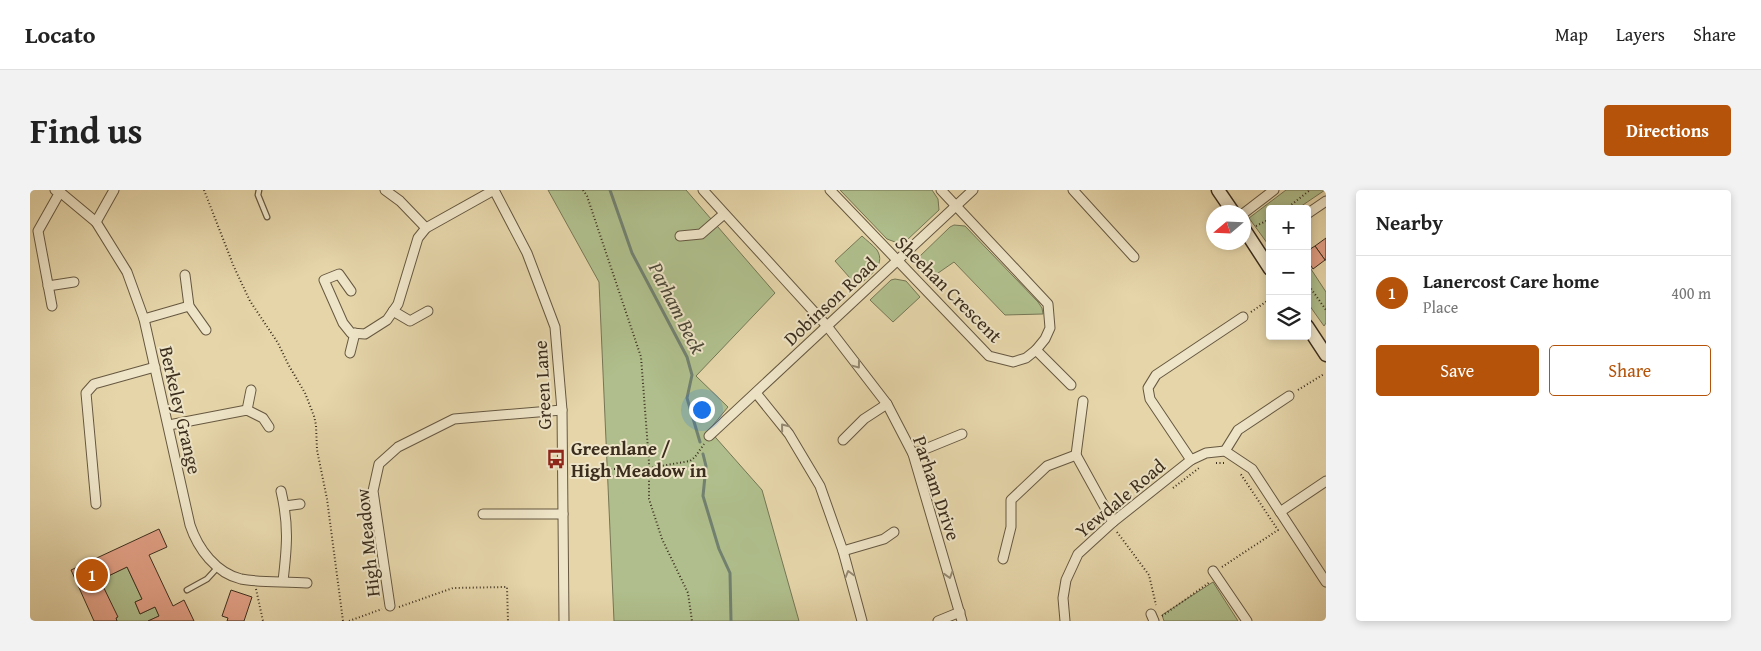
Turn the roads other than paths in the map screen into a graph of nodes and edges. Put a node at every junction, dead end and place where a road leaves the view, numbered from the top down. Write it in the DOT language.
graph roads {
  1 [pos="114,190"];
  2 [pos="259,190"];
  3 [pos="385,190"];
  4 [pos="494,190"];
  5 [pos="703,190"];
  6 [pos="830,190"];
  7 [pos="941,190"];
  8 [pos="974,190"];
  9 [pos="1073,190"];
  10 [pos="1218,190"];
  11 [pos="1274,190"];
  12 [pos="57,191"];
  13 [pos="1228,205"];
  14 [pos="956,206"];
  15 [pos="1324,206"];
  16 [pos="1251,208"];
  17 [pos="1311,212"];
  18 [pos="724,214"];
  19 [pos="267,217"];
  20 [pos="96,222"];
  21 [pos="426,228"];
  22 [pos="1251,234"];
  23 [pos="680,236"];
  24 [pos="1134,257"];
  25 [pos="898,260"];
  26 [pos="1266,262"];
  27 [pos="185,275"];
  28 [pos="74,282"];
  29 [pos="48,286"];
  30 [pos="352,291"];
  31 [pos="52,306"];
  32 [pos="189,306"];
  33 [pos="393,311"];
  34 [pos="428,311"];
  35 [pos="1247,315"];
  36 [pos="144,319"];
  37 [pos="827,326"];
  38 [pos="206,330"];
  39 [pos="1311,332"];
  40 [pos="355,333"];
  41 [pos="1036,350"];
  42 [pos="350,353"];
  43 [pos="1326,355"];
  44 [pos="155,367"];
  45 [pos="1071,385"];
  46 [pos="251,390"];
  47 [pos="756,393"];
  48 [pos="1289,396"];
  49 [pos="1083,401"];
  50 [pos="887,404"];
  51 [pos="247,410"];
  52 [pos="562,410"];
  53 [pos="169,425"];
  54 [pos="269,427"];
  55 [pos="962,434"];
  56 [pos="709,436"];
  57 [pos="843,440"];
  58 [pos="1225,451"];
  59 [pos="913,454"];
  60 [pos="1076,455"];
  61 [pos="1191,460"];
  62 [pos="1326,481"];
  63 [pos="281,491"];
  64 [pos="96,504"];
  65 [pos="300,504"];
  66 [pos="284,506"];
  67 [pos="1280,512"];
  68 [pos="483,514"];
  69 [pos="563,514"];
  70 [pos="1113,522"];
  71 [pos="894,532"];
  72 [pos="843,551"];
  73 [pos="1003,559"];
  74 [pos="219,566"];
  75 [pos="1217,569"];
  76 [pos="283,581"];
  77 [pos="1326,582"];
  78 [pos="307,583"];
  79 [pos="188,590"];
  80 [pos="390,606"];
  81 [pos="961,616"];
  82 [pos="564,621"];
  83 [pos="862,621"];
  84 [pos="938,621"];
  85 [pos="1065,621"];
  86 [pos="1247,621"];
  1 -- 20 [label="street"];
  2 -- 19 [label="lane"];
  3 -- 21 [label="street"];
  4 -- 21 [label="street"];
  4 -- 52 [label="street, Green Lane"];
  5 -- 18 [label="street, Parham Drive"];
  6 -- 25 [label="street, Sheehan Crescent"];
  7 -- 14 [label="street, Sheehan Crescent"];
  8 -- 14 [label="street, Dobinson Road"];
  9 -- 24 [label="street"];
  10 -- 13 [label="street"];
  11 -- 16 [label="street"];
  12 -- 20 [label="street, Berkeley Grange"];
  12 -- 29 [label="street"];
  14 -- 25 [label="street, Dobinson Road"];
  14 -- 41 [label="street, Sheehan Crescent"];
  15 -- 17 [label="street"];
  18 -- 23 [label="street"];
  18 -- 37 [label="street, Parham Drive"];
  20 -- 36 [label="street, Berkeley Grange"];
  21 -- 33 [label="street"];
  22 -- 26 [label="street"];
  25 -- 37 [label="street, Dobinson Road"];
  25 -- 41 [label="street, Sheehan Crescent"];
  27 -- 32 [label="street"];
  28 -- 29 [label="street"];
  29 -- 31 [label="street"];
  30 -- 40 [label="street"];
  32 -- 36 [label="street"];
  32 -- 38 [label="street"];
  33 -- 34 [label="street"];
  33 -- 40 [label="street"];
  35 -- 61 [label="street"];
  36 -- 44 [label="street, Berkeley Grange"];
  37 -- 47 [label="street, Dobinson Road"];
  37 -- 50 [label="street, Parham Drive, one-way"];
  39 -- 43 [label="street"];
  40 -- 42 [label="street"];
  41 -- 45 [label="street"];
  44 -- 53 [label="street, Berkeley Grange"];
  44 -- 64 [label="street"];
  46 -- 51 [label="street"];
  47 -- 56 [label="street, Dobinson Road"];
  72 -- 47 [label="street, one-way"];
  48 -- 58 [label="street"];
  49 -- 60 [label="street"];
  50 -- 57 [label="street"];
  50 -- 59 [label="street, Parham Drive"];
  51 -- 53 [label="street"];
  51 -- 54 [label="street"];
  52 -- 69 [label="street, Green Lane"];
  52 -- 80 [label="street, High Meadow"];
  53 -- 74 [label="street, Berkeley Grange"];
  55 -- 59 [label="street"];
  58 -- 61 [label="street, Yewdale Road"];
  58 -- 67 [label="street"];
  59 -- 81 [label="street, Parham Drive, one-way"];
  60 -- 70 [label="street"];
  60 -- 73 [label="street"];
  61 -- 70 [label="street, Yewdale Road"];
  62 -- 67 [label="street"];
  63 -- 66 [label="street"];
  65 -- 66 [label="street"];
  66 -- 76 [label="street"];
  67 -- 77 [label="street"];
  68 -- 69 [label="street"];
  69 -- 82 [label="street, Green Lane"];
  70 -- 85 [label="street, Yewdale Road"];
  71 -- 72 [label="street"];
  83 -- 72 [label="street, one-way"];
  74 -- 76 [label="street, Berkeley Grange"];
  74 -- 79 [label="lane"];
  75 -- 86 [label="street"];
  76 -- 78 [label="street, Berkeley Grange"];
  81 -- 84 [label="street"];
}
